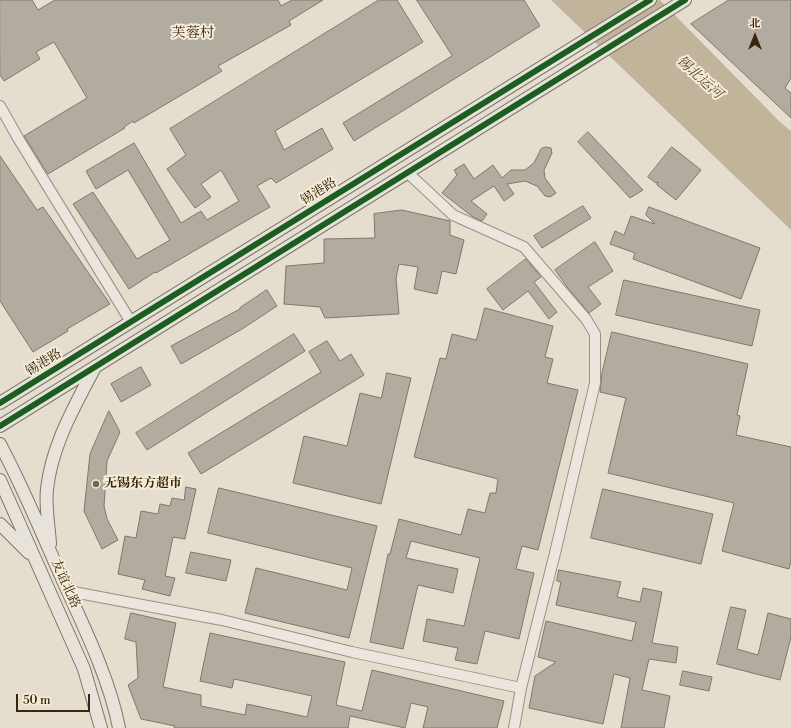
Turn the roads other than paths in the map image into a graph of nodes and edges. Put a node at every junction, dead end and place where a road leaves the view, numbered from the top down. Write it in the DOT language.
graph roads {
  1 [pos="650,0"];
  2 [pos="685,0"];
  3 [pos="0,106"];
  4 [pos="408,173"];
  5 [pos="131,322"];
  6 [pos="96,366"];
  7 [pos="0,403"];
  8 [pos="0,426"];
  9 [pos="0,444"];
  10 [pos="0,480"];
  11 [pos="0,524"];
  12 [pos="51,553"];
  13 [pos="34,557"];
  14 [pos="68,591"];
  15 [pos="520,688"];
  16 [pos="101,728"];
  17 [pos="119,728"];
  18 [pos="514,728"];
  1 -- 5 [label="main road, 锡港路"];
  2 -- 4 [label="main road"];
  3 -- 5 [label="street"];
  4 -- 6 [label="main road"];
  4 -- 15 [label="street"];
  5 -- 7 [label="main road, 锡港路"];
  6 -- 8 [label="main road"];
  6 -- 12 [label="main road"];
  9 -- 12 [label="main road, 友谊北路"];
  10 -- 13 [label="main road, 友谊北路"];
  11 -- 13 [label="main road"];
  12 -- 14 [label="main road, 友谊北路"];
  13 -- 16 [label="main road, 友谊北路"];
  14 -- 15 [label="street"];
  14 -- 17 [label="main road, 友谊北路"];
  15 -- 18 [label="street"];
}
